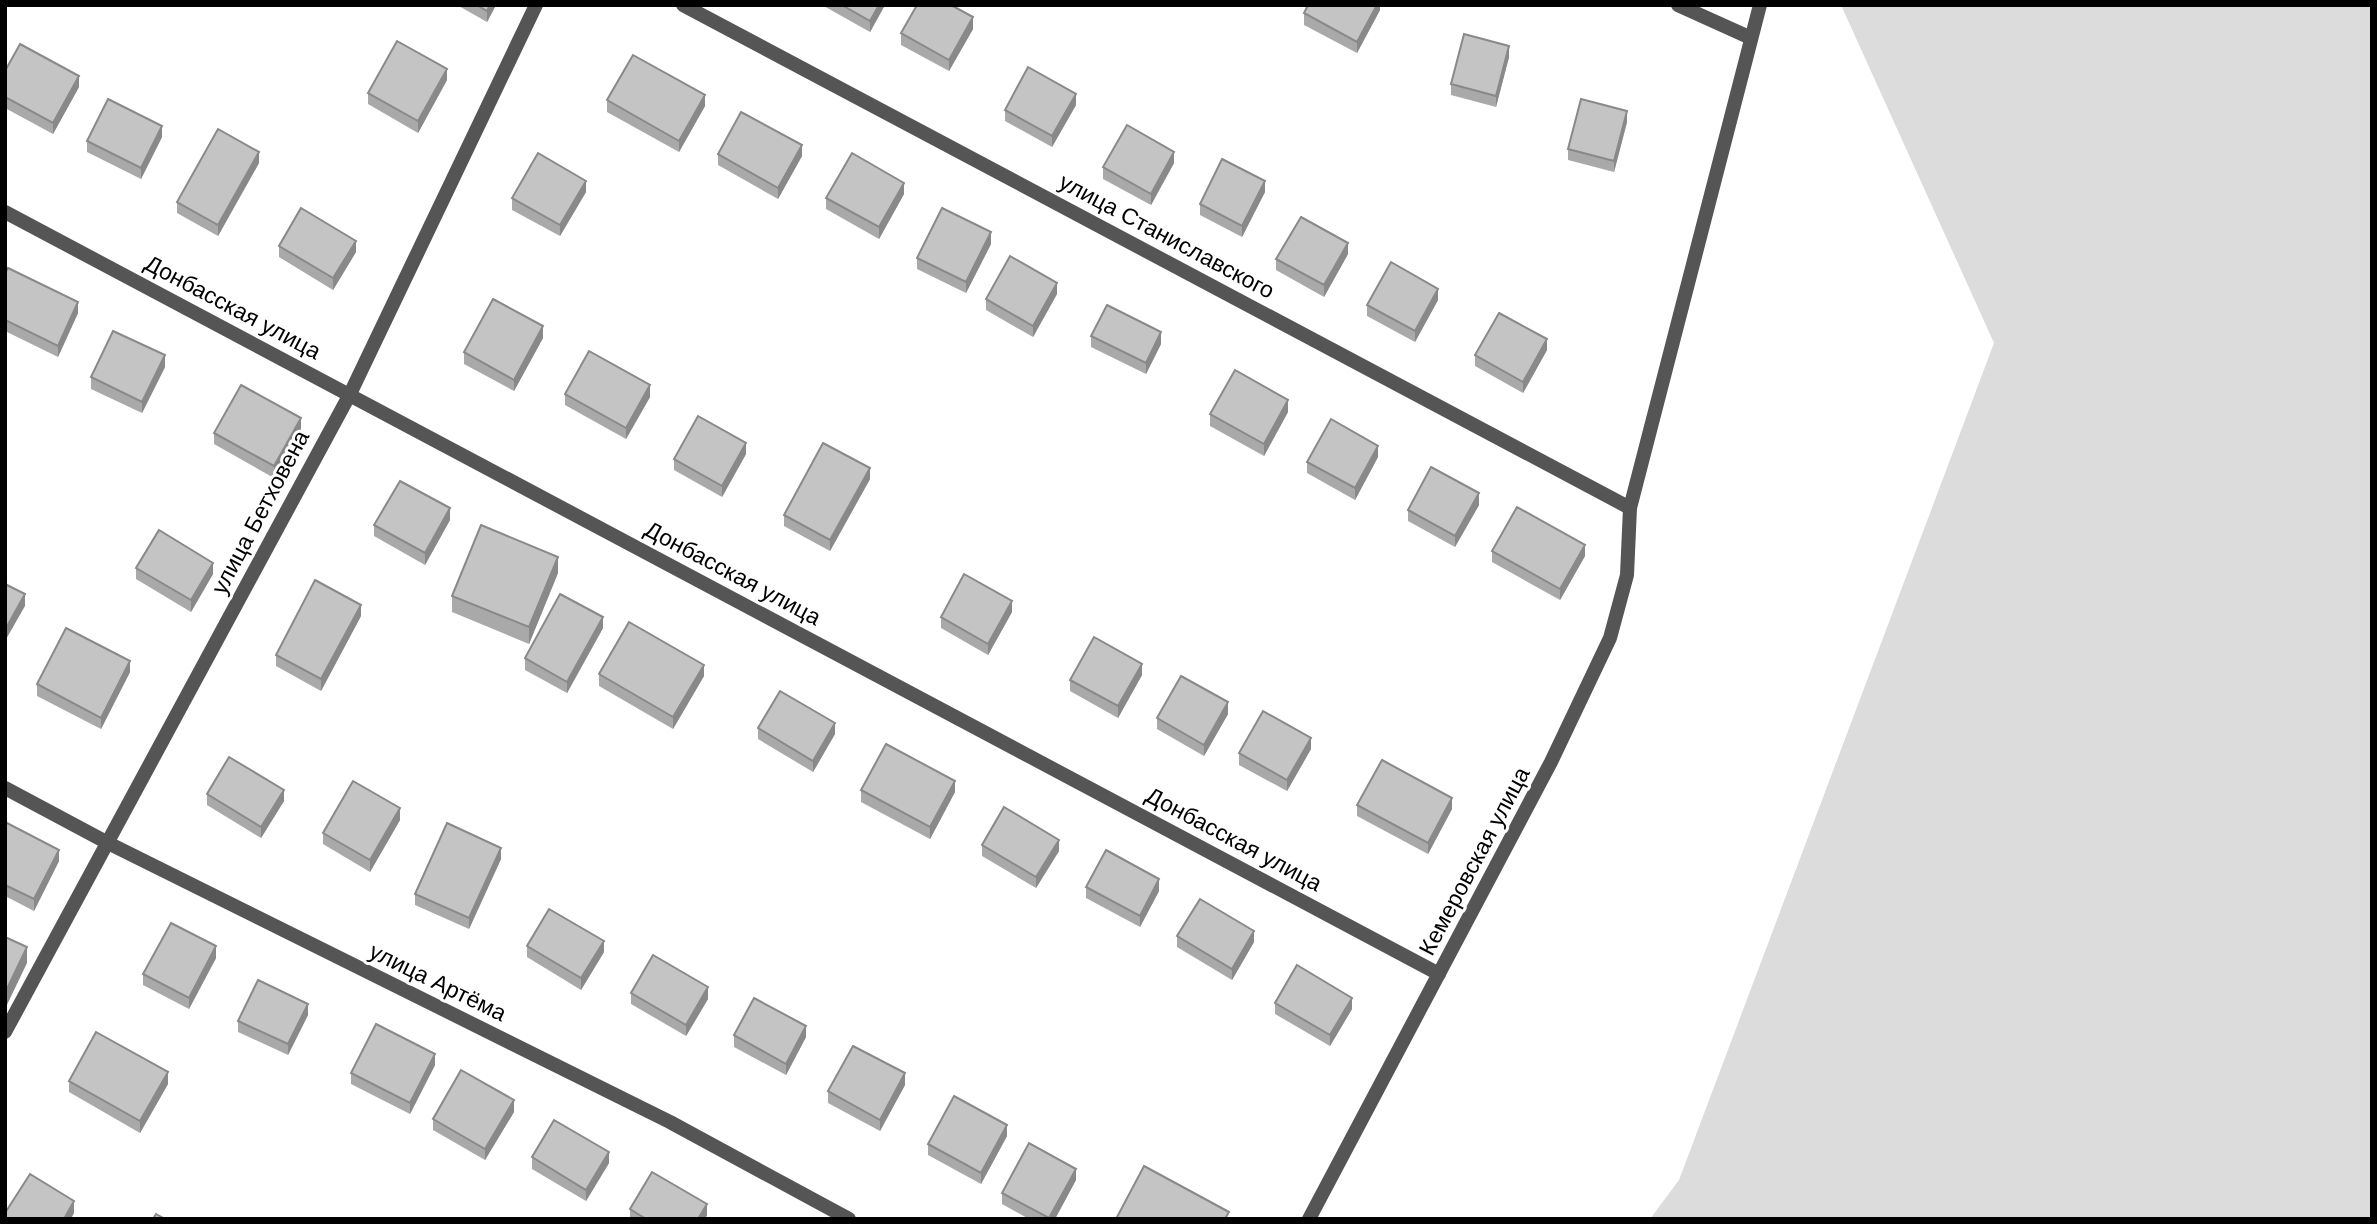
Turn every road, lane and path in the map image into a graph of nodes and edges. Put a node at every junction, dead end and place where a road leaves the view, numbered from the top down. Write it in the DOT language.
graph roads {
  1 [pos="536,5"];
  2 [pos="683,5"];
  3 [pos="1678,5"];
  4 [pos="1760,5"];
  5 [pos="1751,38"];
  6 [pos="5,212"];
  7 [pos="350,394"];
  8 [pos="1630,508"];
  9 [pos="5,788"];
  10 [pos="108,843"];
  11 [pos="1439,974"];
  12 [pos="5,1032"];
  13 [pos="849,1219"];
  14 [pos="1309,1219"];
  1 -- 7 [label="street, улица Бетховена"];
  2 -- 8 [label="street, улица Станиславского"];
  3 -- 5 [label="street"];
  4 -- 5 [label="street, Кемеровская улица"];
  5 -- 8 [label="street, Кемеровская улица"];
  6 -- 7 [label="street, Донбасская улица"];
  7 -- 10 [label="street, улица Бетховена"];
  7 -- 11 [label="street, Донбасская улица"];
  8 -- 11 [label="street, Кемеровская улица"];
  9 -- 10 [label="street, улица Артёма"];
  10 -- 12 [label="street, улица Бетховена"];
  10 -- 13 [label="street, улица Артёма"];
  11 -- 14 [label="street, Кемеровская улица"];
}
